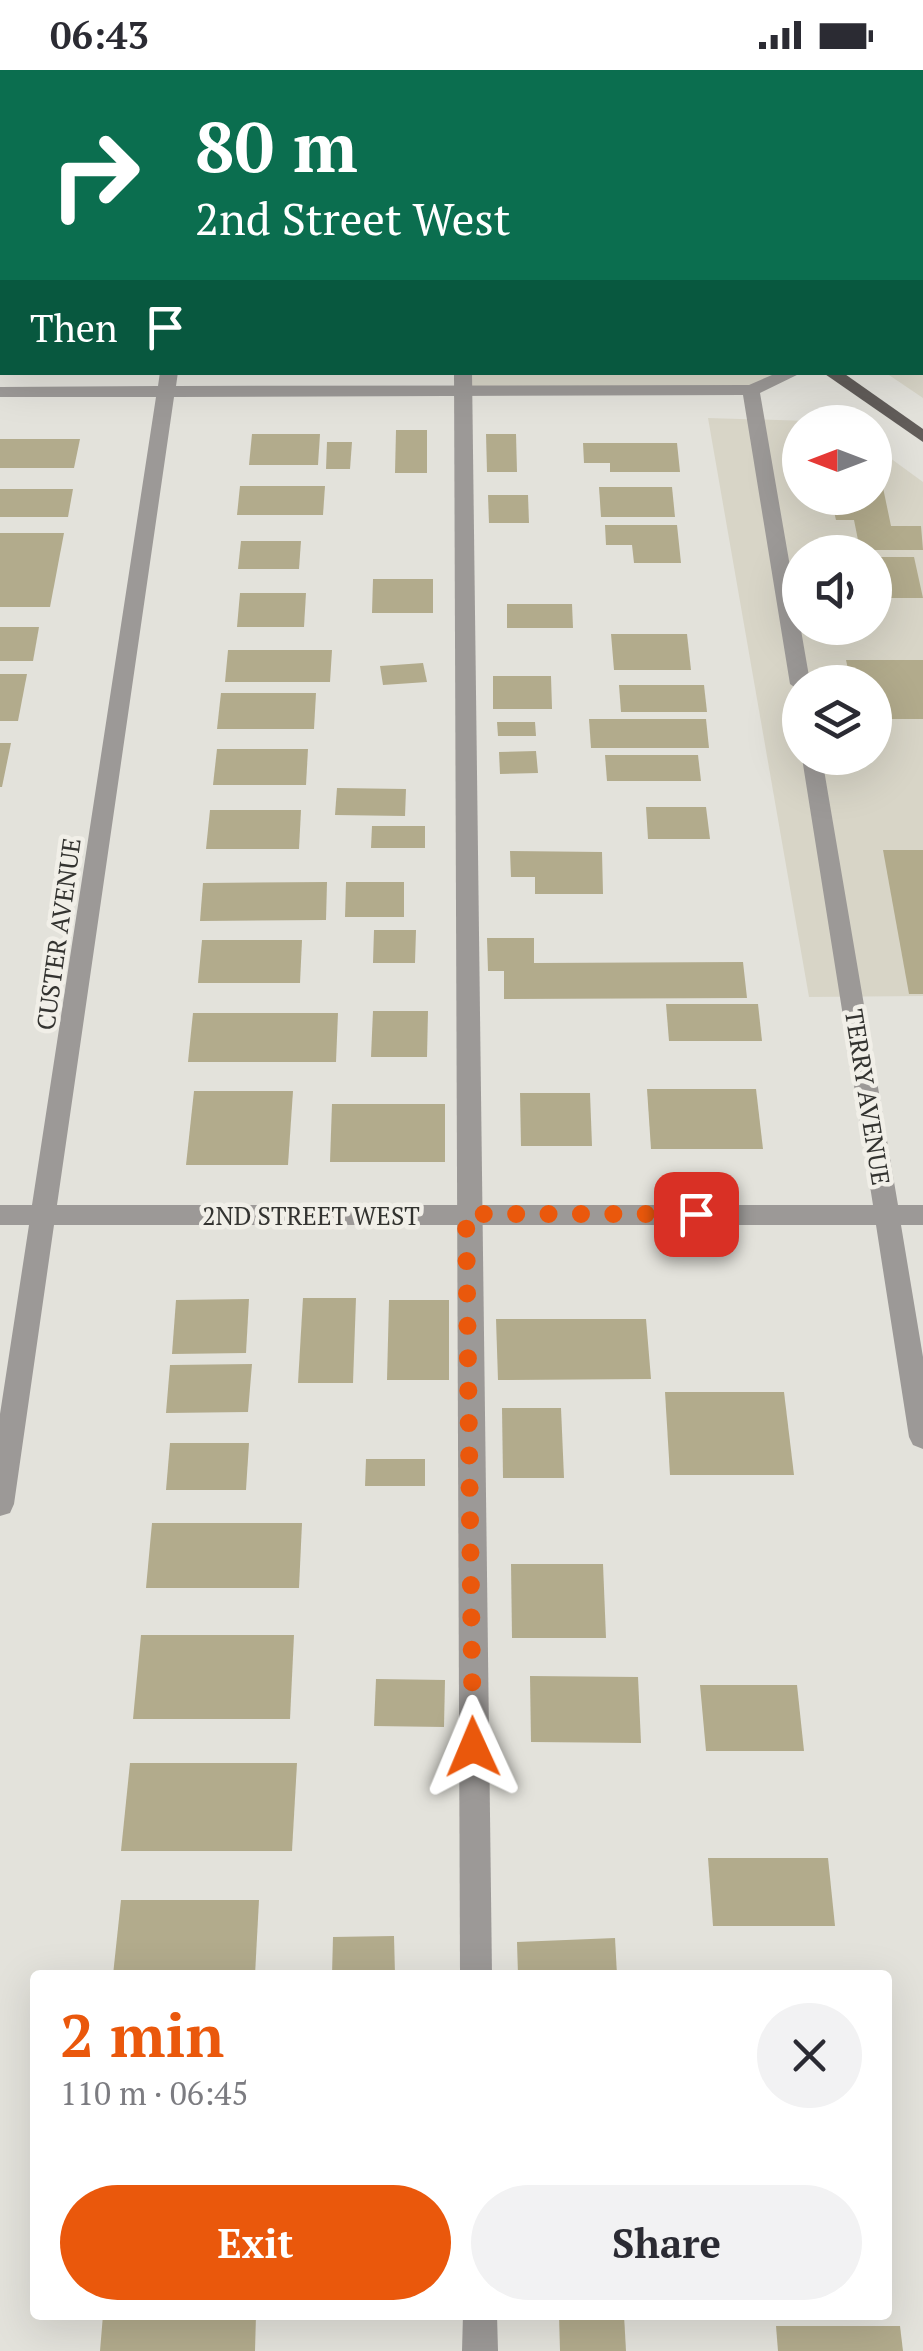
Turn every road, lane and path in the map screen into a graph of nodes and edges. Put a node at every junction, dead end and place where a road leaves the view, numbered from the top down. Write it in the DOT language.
graph roads {
  1 [pos="787,375"];
  2 [pos="834,375"];
  3 [pos="168,382"];
  4 [pos="463,382"];
  5 [pos="751,390"];
  6 [pos="0,392"];
  7 [pos="923,437"];
  8 [pos="797,665"];
  9 [pos="815,775"];
  10 [pos="466,1214"];
  11 [pos="888,1214"];
  12 [pos="923,1214"];
  13 [pos="0,1215"];
  14 [pos="45,1215"];
  15 [pos="923,1437"];
  16 [pos="0,1504"];
  17 [pos="476,1970"];
  18 [pos="480,2320"];
  19 [pos="480,2351"];
  1 -- 5 [label="street"];
  2 -- 7 [label="main road"];
  3 -- 4 [label="street"];
  3 -- 6 [label="street"];
  3 -- 14 [label="street, CUSTER AVENUE"];
  4 -- 5 [label="street"];
  4 -- 10 [label="street"];
  5 -- 8 [label="street"];
  9 -- 11 [label="street, TERRY AVENUE"];
  10 -- 11 [label="street, 2ND STREET WEST"];
  10 -- 14 [label="street, 2ND STREET WEST"];
  10 -- 17 [label="street"];
  11 -- 12 [label="street, 2ND STREET WEST"];
  11 -- 15 [label="street, TERRY AVENUE"];
  13 -- 14 [label="street, 2ND STREET WEST"];
  14 -- 16 [label="street, CUSTER AVENUE"];
  18 -- 19 [label="street"];
}
